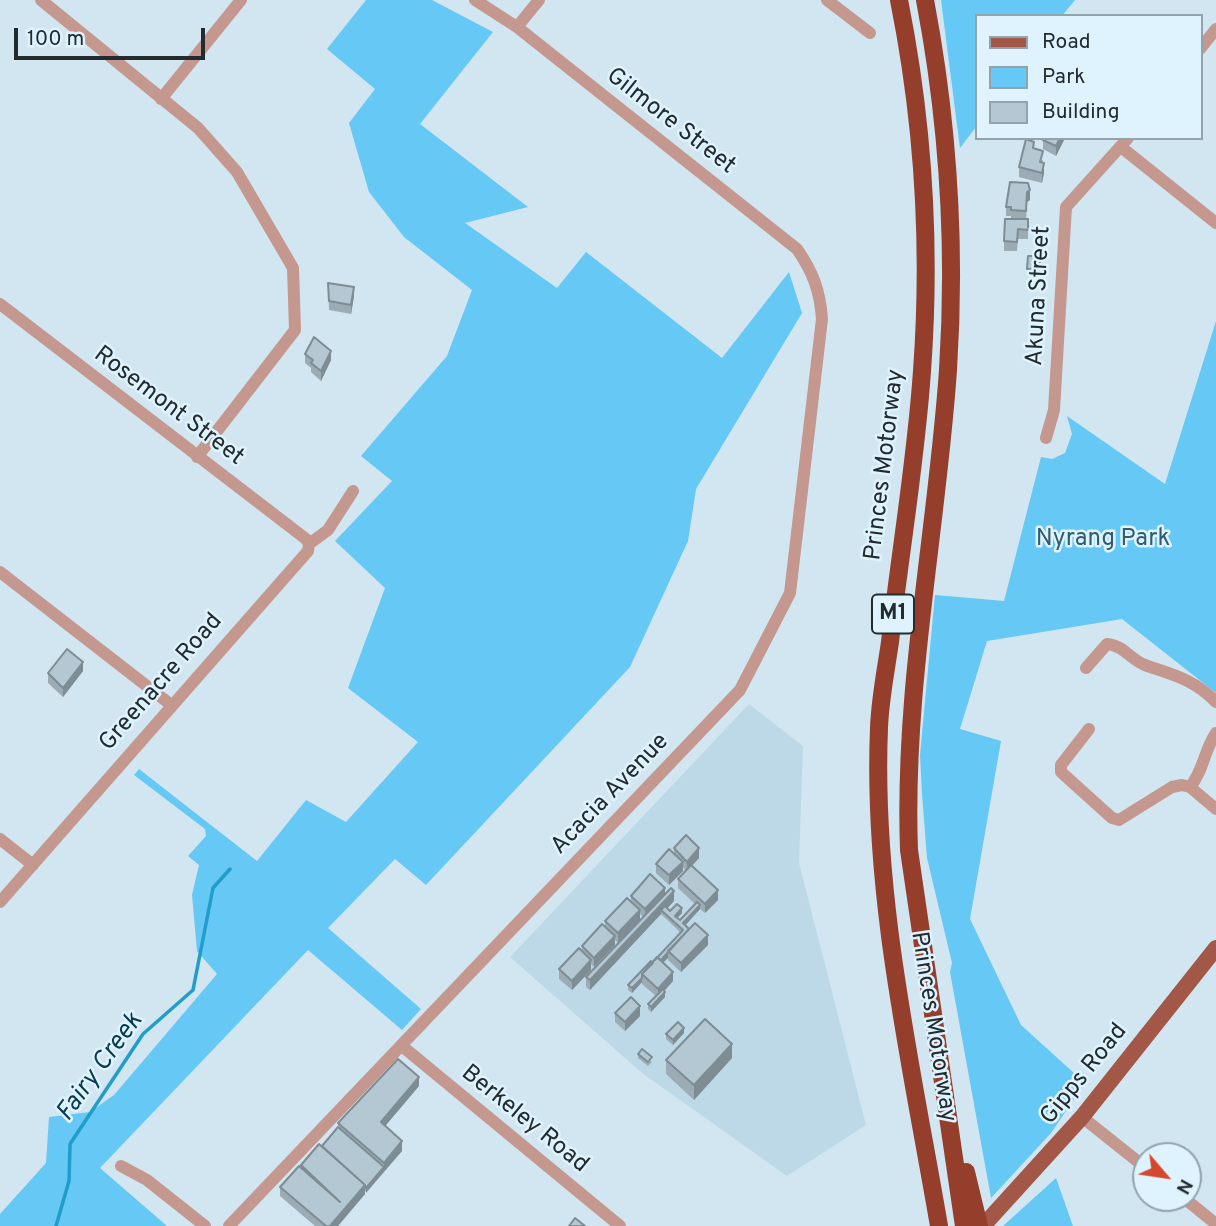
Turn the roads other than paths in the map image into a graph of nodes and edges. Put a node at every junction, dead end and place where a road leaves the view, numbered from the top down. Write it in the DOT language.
graph roads {
  1 [pos="41,0"];
  2 [pos="241,0"];
  3 [pos="475,0"];
  4 [pos="539,0"];
  5 [pos="827,0"];
  6 [pos="900,0"];
  7 [pos="925,0"];
  8 [pos="517,27"];
  9 [pos="1216,29"];
  10 [pos="870,33"];
  11 [pos="1202,46"];
  12 [pos="161,99"];
  13 [pos="1124,143"];
  14 [pos="1216,223"];
  15 [pos="820,293"];
  16 [pos="0,304"];
  17 [pos="1046,438"];
  18 [pos="197,457"];
  19 [pos="353,491"];
  20 [pos="309,544"];
  21 [pos="0,572"];
  22 [pos="1086,668"];
  23 [pos="1216,702"];
  24 [pos="170,704"];
  25 [pos="1089,729"];
  26 [pos="1216,733"];
  27 [pos="1190,787"];
  28 [pos="1216,809"];
  29 [pos="0,839"];
  30 [pos="33,865"];
  31 [pos="0,902"];
  32 [pos="1214,953"];
  33 [pos="934,1036"];
  34 [pos="402,1046"];
  35 [pos="1082,1117"];
  36 [pos="1132,1157"];
  37 [pos="121,1166"];
  38 [pos="1201,1212"];
  39 [pos="1216,1224"];
  40 [pos="205,1226"];
  41 [pos="229,1226"];
  42 [pos="620,1226"];
  43 [pos="939,1226"];
  44 [pos="964,1226"];
  45 [pos="981,1226"];
  1 -- 12 [label="street"];
  2 -- 12 [label="street"];
  3 -- 8 [label="street, Gilmore Street"];
  4 -- 8 [label="street"];
  5 -- 10 [label="street"];
  6 -- 43 [label="highway, Princes Motorway / M1"];
  7 -- 33 [label="highway, Princes Motorway / M1"];
  8 -- 15 [label="street, Gilmore Street"];
  9 -- 11 [label="street"];
  12 -- 18 [label="street"];
  13 -- 14 [label="street"];
  13 -- 17 [label="street, Akuna Street"];
  15 -- 34 [label="street, Acacia Avenue"];
  16 -- 18 [label="street, Rosemont Street"];
  18 -- 20 [label="street, Rosemont Street"];
  19 -- 20 [label="street, Greenacre Road"];
  20 -- 24 [label="street, Greenacre Road"];
  21 -- 24 [label="street"];
  22 -- 23 [label="street"];
  24 -- 30 [label="street, Greenacre Road"];
  25 -- 27 [label="street"];
  26 -- 27 [label="street"];
  27 -- 28 [label="street"];
  29 -- 30 [label="street"];
  30 -- 31 [label="street, Greenacre Road"];
  32 -- 35 [label="main road, Gipps Road"];
  33 -- 44 [label="highway, Princes Motorway / M1"];
  33 -- 45 [label="highway"];
  34 -- 41 [label="street, Acacia Avenue"];
  34 -- 42 [label="street, Berkeley Road"];
  35 -- 36 [label="street"];
  35 -- 45 [label="main road, Gipps Road"];
  37 -- 40 [label="street"];
  38 -- 39 [label="street"];
}
